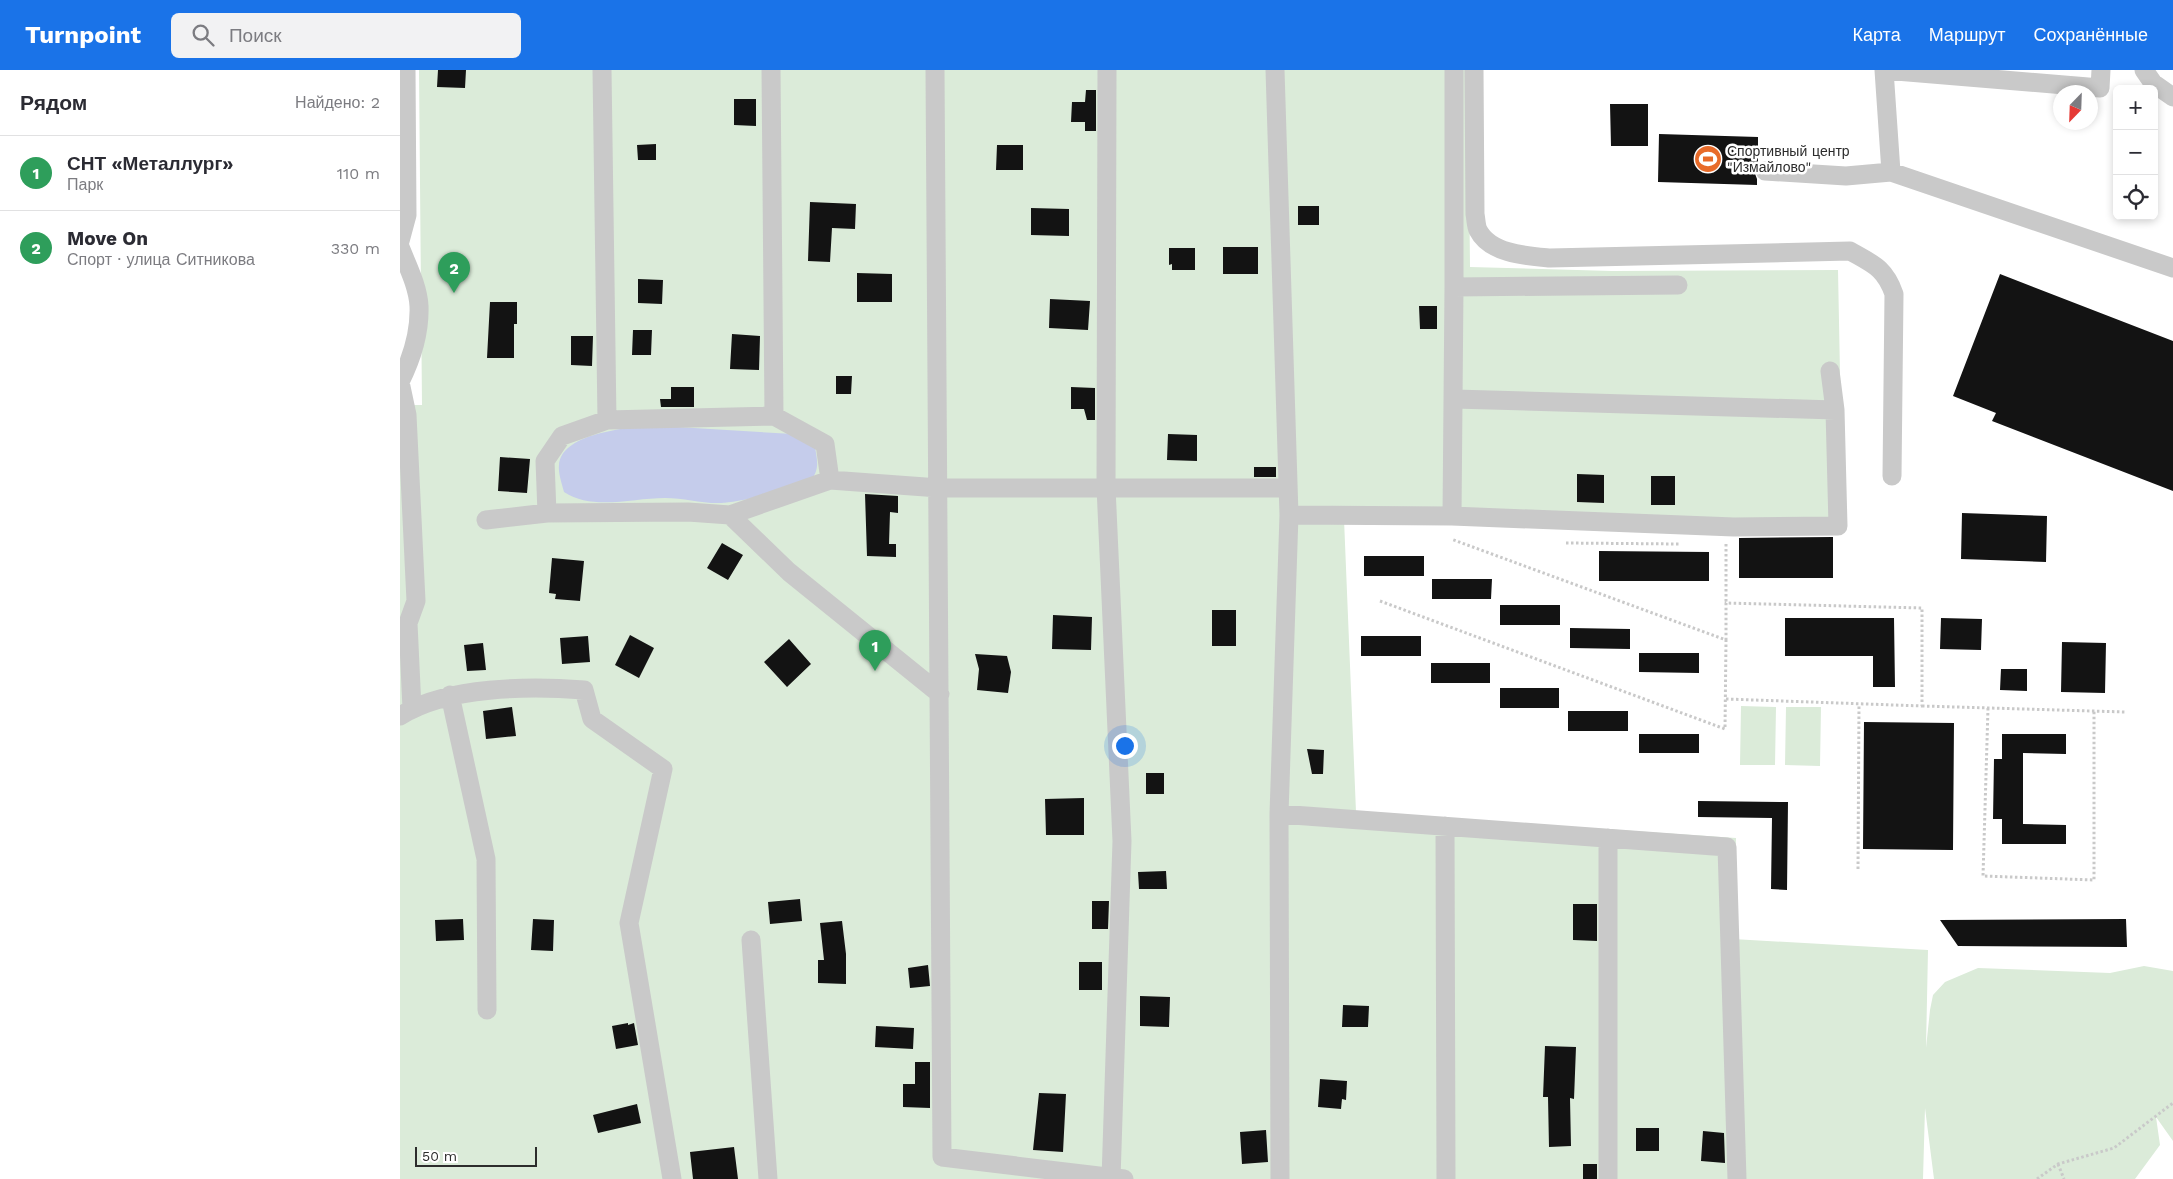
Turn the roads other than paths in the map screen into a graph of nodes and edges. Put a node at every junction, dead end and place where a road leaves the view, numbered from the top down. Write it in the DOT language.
graph roads {
  1 [pos="406,70"];
  2 [pos="602,70"];
  3 [pos="772,70"];
  4 [pos="935,70"];
  5 [pos="1107,70"];
  6 [pos="1275,70"];
  7 [pos="1454,70"];
  8 [pos="1474,70"];
  9 [pos="1884,70"];
  10 [pos="2101,70"];
  11 [pos="2144,70"];
  12 [pos="2173,97"];
  13 [pos="1765,171"];
  14 [pos="1891,172"];
  15 [pos="400,241"];
  16 [pos="400,246"];
  17 [pos="2173,268"];
  18 [pos="1678,285"];
  19 [pos="1454,287"];
  20 [pos="1830,371"];
  21 [pos="400,382"];
  22 [pos="1454,399"];
  23 [pos="1835,410"];
  24 [pos="774,416"];
  25 [pos="607,420"];
  26 [pos="1892,476"];
  27 [pos="830,480"];
  28 [pos="1106,487"];
  29 [pos="939,488"];
  30 [pos="1288,488"];
  31 [pos="547,513"];
  32 [pos="730,515"];
  33 [pos="1289,515"];
  34 [pos="1452,516"];
  35 [pos="486,520"];
  36 [pos="940,694"];
  37 [pos="450,695"];
  38 [pos="406,713"];
  39 [pos="1280,814"];
  40 [pos="1445,826"];
  41 [pos="1608,838"];
  42 [pos="751,940"];
  43 [pos="487,1010"];
  44 [pos="672,1179"];
  45 [pos="768,1179"];
  46 [pos="1115,1179"];
  47 [pos="1280,1179"];
  48 [pos="1446,1179"];
  49 [pos="1608,1179"];
  50 [pos="1737,1179"];
  1 -- 15 [label="street"];
  2 -- 25 [label="street"];
  3 -- 24 [label="street"];
  4 -- 29 [label="street"];
  5 -- 28 [label="street"];
  6 -- 30 [label="street"];
  7 -- 19 [label="street"];
  8 -- 26 [label="street"];
  9 -- 10 [label="street"];
  9 -- 14 [label="street"];
  11 -- 12 [label="street"];
  13 -- 14 [label="street"];
  14 -- 17 [label="street"];
  16 -- 21 [label="street"];
  18 -- 19 [label="street"];
  19 -- 22 [label="street"];
  20 -- 23 [label="street"];
  21 -- 38 [label="street"];
  22 -- 23 [label="street"];
  22 -- 34 [label="street"];
  23 -- 34 [label="street"];
  24 -- 25 [label="street"];
  24 -- 27 [label="street"];
  25 -- 31 [label="street"];
  27 -- 29 [label="street"];
  27 -- 32 [label="street"];
  28 -- 29 [label="street"];
  28 -- 30 [label="street"];
  28 -- 46 [label="street"];
  29 -- 36 [label="street"];
  30 -- 33 [label="street"];
  31 -- 32 [label="street"];
  31 -- 35 [label="street"];
  32 -- 36 [label="street"];
  33 -- 34 [label="street"];
  33 -- 39 [label="street"];
  36 -- 46 [label="street"];
  37 -- 38 [label="street"];
  37 -- 43 [label="street"];
  37 -- 44 [label="street"];
  39 -- 40 [label="street"];
  39 -- 47 [label="street"];
  40 -- 41 [label="street"];
  40 -- 48 [label="street"];
  41 -- 49 [label="street"];
  41 -- 50 [label="street"];
  42 -- 45 [label="street"];
}
